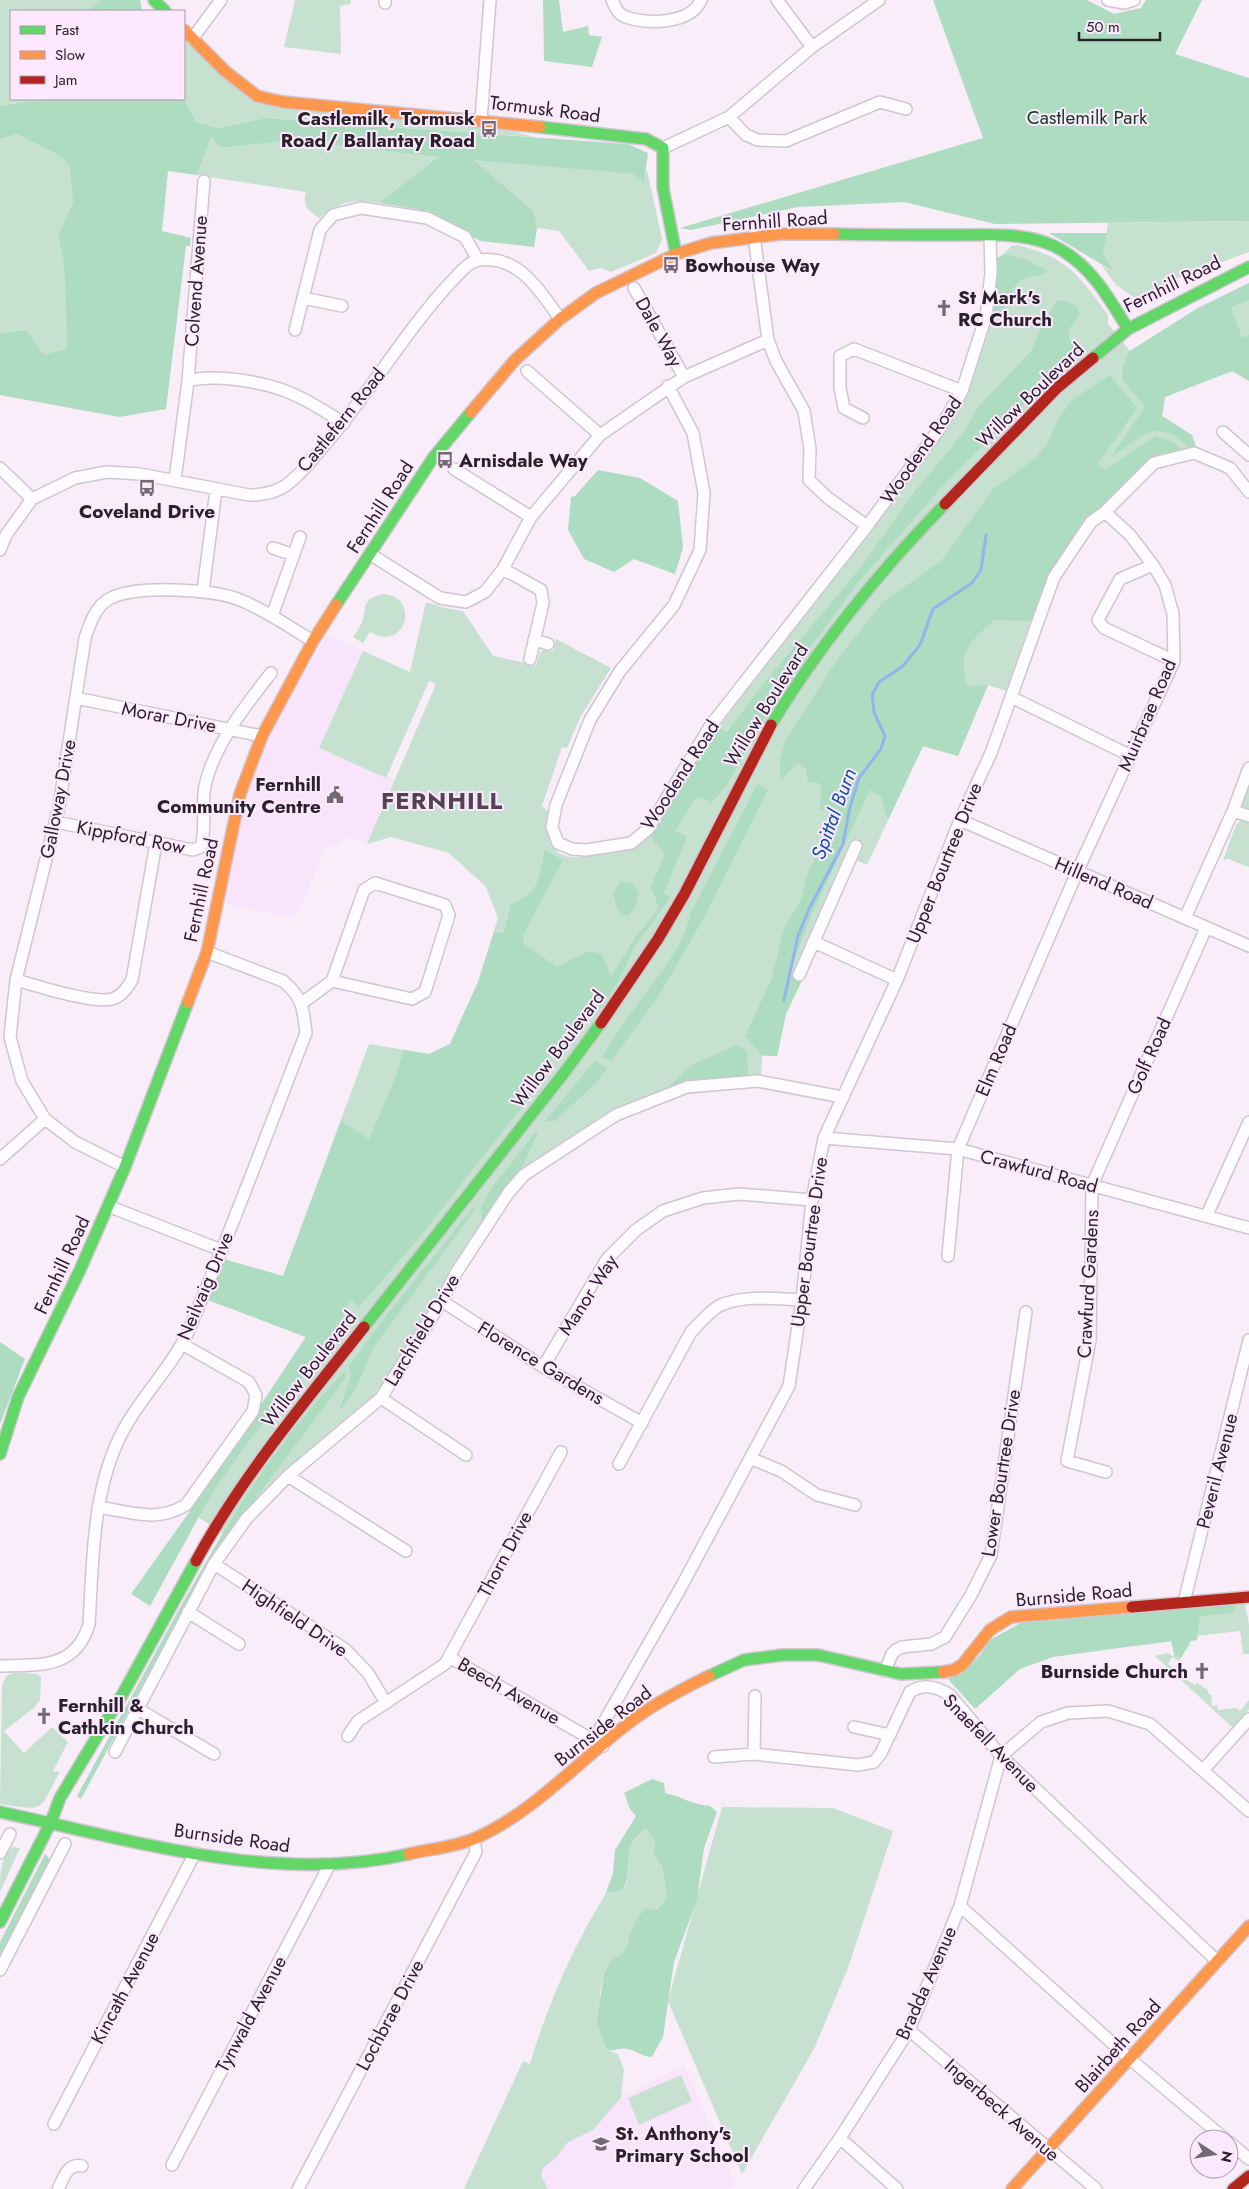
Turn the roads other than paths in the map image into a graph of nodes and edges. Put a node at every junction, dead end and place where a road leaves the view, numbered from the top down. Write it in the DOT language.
graph roads {
  1 [pos="154,0"];
  2 [pos="221,0"];
  3 [pos="490,0"];
  4 [pos="612,0"];
  5 [pos="700,0"];
  6 [pos="777,0"];
  7 [pos="879,0"];
  8 [pos="1108,0"];
  9 [pos="1134,0"];
  10 [pos="164,10"];
  11 [pos="185,31"];
  12 [pos="192,39"];
  13 [pos="812,47"];
  14 [pos="906,109"];
  15 [pos="728,117"];
  16 [pos="481,120"];
  17 [pos="664,148"];
  18 [pos="204,181"];
  19 [pos="754,236"];
  20 [pos="990,236"];
  21 [pos="676,254"];
  22 [pos="478,260"];
  23 [pos="1249,267"];
  24 [pos="634,288"];
  25 [pos="303,298"];
  26 [pos="342,306"];
  27 [pos="560,319"];
  28 [pos="1128,329"];
  29 [pos="295,330"];
  30 [pos="768,340"];
  31 [pos="527,371"];
  32 [pos="684,377"];
  33 [pos="188,381"];
  34 [pos="668,386"];
  35 [pos="962,392"];
  36 [pos="863,418"];
  37 [pos="344,423"];
  38 [pos="1223,432"];
  39 [pos="600,435"];
  40 [pos="1249,455"];
  41 [pos="0,468"];
  42 [pos="454,469"];
  43 [pos="175,480"];
  44 [pos="216,490"];
  45 [pos="1249,492"];
  46 [pos="32,499"];
  47 [pos="1106,512"];
  48 [pos="531,517"];
  49 [pos="867,526"];
  50 [pos="300,537"];
  51 [pos="273,548"];
  52 [pos="0,550"];
  53 [pos="370,554"];
  54 [pos="294,555"];
  55 [pos="1154,564"];
  56 [pos="503,569"];
  57 [pos="203,591"];
  58 [pos="272,616"];
  59 [pos="534,640"];
  60 [pos="313,641"];
  61 [pos="548,644"];
  62 [pos="530,659"];
  63 [pos="1174,661"];
  64 [pos="271,673"];
  65 [pos="1011,697"];
  66 [pos="76,698"];
  67 [pos="231,729"];
  68 [pos="262,736"];
  69 [pos="1131,756"];
  70 [pos="1249,768"];
  71 [pos="1233,811"];
  72 [pos="1249,816"];
  73 [pos="960,820"];
  74 [pos="56,822"];
  75 [pos="156,843"];
  76 [pos="856,846"];
  77 [pos="1077,872"];
  78 [pos="1185,918"];
  79 [pos="1206,928"];
  80 [pos="814,942"];
  81 [pos="1249,946"];
  82 [pos="207,952"];
  83 [pos="799,975"];
  84 [pos="16,980"];
  85 [pos="332,980"];
  86 [pos="897,980"];
  87 [pos="302,1003"];
  88 [pos="842,1097"];
  89 [pos="46,1119"];
  90 [pos="1249,1122"];
  91 [pos="824,1138"];
  92 [pos="958,1149"];
  93 [pos="0,1159"];
  94 [pos="125,1167"];
  95 [pos="1092,1185"];
  96 [pos="812,1200"];
  97 [pos="108,1206"];
  98 [pos="1206,1215"];
  99 [pos="1249,1228"];
  100 [pos="221,1250"];
  101 [pos="948,1256"];
  102 [pos="802,1300"];
  103 [pos="442,1301"];
  104 [pos="1026,1312"];
  105 [pos="1249,1340"];
  106 [pos="182,1344"];
  107 [pos="543,1367"];
  108 [pos="381,1398"];
  109 [pos="642,1423"];
  110 [pos="560,1452"];
  111 [pos="0,1454"];
  112 [pos="466,1455"];
  113 [pos="750,1458"];
  114 [pos="619,1464"];
  115 [pos="1106,1472"];
  116 [pos="288,1476"];
  117 [pos="855,1505"];
  118 [pos="98,1507"];
  119 [pos="406,1551"];
  120 [pos="214,1564"];
  121 [pos="1249,1597"];
  122 [pos="1184,1602"];
  123 [pos="188,1612"];
  124 [pos="239,1644"];
  125 [pos="449,1657"];
  126 [pos="0,1666"];
  127 [pos="885,1671"];
  128 [pos="755,1696"];
  129 [pos="386,1703"];
  130 [pos="138,1709"];
  131 [pos="1249,1719"];
  132 [pos="854,1727"];
  133 [pos="890,1735"];
  134 [pos="348,1736"];
  135 [pos="603,1746"];
  136 [pos="115,1752"];
  137 [pos="214,1754"];
  138 [pos="754,1754"];
  139 [pos="1000,1756"];
  140 [pos="714,1757"];
  141 [pos="1204,1769"];
  142 [pos="1249,1811"];
  143 [pos="0,1812"];
  144 [pos="51,1822"];
  145 [pos="10,1834"];
  146 [pos="474,1839"];
  147 [pos="65,1844"];
  148 [pos="195,1852"];
  149 [pos="0,1853"];
  150 [pos="330,1864"];
  151 [pos="960,1906"];
  152 [pos="0,1922"];
  153 [pos="1249,1926"];
  154 [pos="1217,1961"];
  155 [pos="0,1970"];
  156 [pos="909,2030"];
  157 [pos="1130,2059"];
  158 [pos="54,2124"];
  159 [pos="1213,2129"];
  160 [pos="840,2138"];
  161 [pos="1048,2149"];
  162 [pos="1239,2150"];
  163 [pos="1249,2159"];
  164 [pos="172,2165"];
  165 [pos="82,2166"];
  166 [pos="1249,2176"];
  167 [pos="58,2189"];
  168 [pos="298,2189"];
  169 [pos="804,2189"];
  170 [pos="897,2189"];
  171 [pos="1012,2189"];
  172 [pos="1096,2189"];
  173 [pos="1233,2189"];
  1 -- 10 [label="street"];
  2 -- 12 [label="street"];
  3 -- 16 [label="street"];
  4 -- 5 [label="street"];
  6 -- 13 [label="street"];
  7 -- 13 [label="street"];
  8 -- 9 [label="street"];
  11 -- 12 [label="street, Tormusk Road"];
  12 -- 16 [label="street, Tormusk Road"];
  13 -- 15 [label="street"];
  14 -- 15 [label="street"];
  15 -- 17 [label="street"];
  16 -- 17 [label="street, Tormusk Road"];
  17 -- 21 [label="street"];
  18 -- 33 [label="street, Colvend Avenue"];
  19 -- 20 [label="street, Fernhill Road"];
  19 -- 21 [label="street, Fernhill Road"];
  19 -- 30 [label="street"];
  20 -- 28 [label="street, Fernhill Road"];
  20 -- 35 [label="street, Woodend Road"];
  21 -- 27 [label="street, Fernhill Road"];
  22 -- 25 [label="street"];
  22 -- 27 [label="street"];
  22 -- 37 [label="street, Castlefern Road"];
  23 -- 28 [label="street, Fernhill Road"];
  24 -- 32 [label="street, Dale Way"];
  25 -- 26 [label="street"];
  25 -- 29 [label="street"];
  27 -- 53 [label="street, Fernhill Road"];
  28 -- 144 [label="street, Willow Boulevard"];
  30 -- 32 [label="street"];
  30 -- 49 [label="street"];
  31 -- 39 [label="street"];
  32 -- 34 [label="street"];
  33 -- 37 [label="street"];
  33 -- 43 [label="street, Colvend Avenue"];
  34 -- 39 [label="street"];
  34 -- 49 [label="street, Woodend Road"];
  35 -- 36 [label="street"];
  35 -- 49 [label="street, Woodend Road"];
  37 -- 44 [label="street, Castlefern Road"];
  38 -- 40 [label="street"];
  39 -- 48 [label="street"];
  41 -- 46 [label="street"];
  42 -- 48 [label="street"];
  43 -- 44 [label="street, Castlefern Road"];
  43 -- 46 [label="street, Castlefern Road"];
  44 -- 57 [label="street"];
  45 -- 47 [label="street, Upper Bourtree Drive"];
  46 -- 52 [label="street, Castlefern Road"];
  47 -- 55 [label="street, Muirbrae Road"];
  47 -- 65 [label="street, Upper Bourtree Drive"];
  48 -- 56 [label="street"];
  50 -- 54 [label="street"];
  51 -- 54 [label="street"];
  53 -- 56 [label="street"];
  53 -- 60 [label="street, Fernhill Road"];
  54 -- 58 [label="street"];
  55 -- 63 [label="street, Muirbrae Road"];
  55 -- 63 [label="street"];
  56 -- 59 [label="street"];
  57 -- 58 [label="street, Galloway Drive"];
  57 -- 66 [label="street, Galloway Drive"];
  58 -- 60 [label="street, Galloway Drive"];
  59 -- 61 [label="street"];
  59 -- 62 [label="street"];
  60 -- 68 [label="street, Fernhill Road"];
  63 -- 69 [label="street, Muirbrae Road"];
  64 -- 67 [label="street"];
  65 -- 69 [label="street"];
  65 -- 73 [label="street, Upper Bourtree Drive"];
  66 -- 67 [label="street, Morar Drive"];
  66 -- 74 [label="street, Galloway Drive"];
  67 -- 68 [label="street, Morar Drive"];
  67 -- 75 [label="street, Kippford Row"];
  68 -- 82 [label="street, Fernhill Road"];
  69 -- 77 [label="street, Muirbrae Road"];
  70 -- 71 [label="street"];
  71 -- 72 [label="street"];
  71 -- 78 [label="street"];
  73 -- 77 [label="street, Hillend Road"];
  73 -- 86 [label="street, Upper Bourtree Drive"];
  74 -- 75 [label="street, Kippford Row"];
  74 -- 84 [label="street, Galloway Drive"];
  75 -- 84 [label="street"];
  76 -- 80 [label="street"];
  77 -- 78 [label="street, Hillend Road"];
  77 -- 92 [label="street, Elm Road"];
  78 -- 79 [label="street, Hillend Road"];
  79 -- 81 [label="street, Hillend Road"];
  79 -- 95 [label="street, Golf Road"];
  80 -- 83 [label="street"];
  80 -- 86 [label="street"];
  82 -- 87 [label="street"];
  82 -- 94 [label="street, Fernhill Road"];
  84 -- 89 [label="street, Galloway Drive"];
  85 -- 85 [label="street"];
  85 -- 87 [label="street"];
  86 -- 88 [label="street, Upper Bourtree Drive"];
  87 -- 100 [label="street, Neilvaig Drive"];
  88 -- 91 [label="street, Upper Bourtree Drive"];
  88 -- 103 [label="street, Larchfield Drive"];
  89 -- 93 [label="street"];
  89 -- 94 [label="street, Galloway Drive"];
  90 -- 98 [label="street"];
  91 -- 92 [label="street, Crawfurd Road"];
  91 -- 96 [label="street, Upper Bourtree Drive"];
  92 -- 95 [label="street, Crawfurd Road"];
  92 -- 101 [label="street, Elm Road"];
  94 -- 97 [label="street, Fernhill Road"];
  95 -- 98 [label="street, Crawfurd Road"];
  95 -- 115 [label="street, Crawfurd Gardens"];
  96 -- 102 [label="street, Upper Bourtree Drive"];
  96 -- 107 [label="street, Manor Way"];
  97 -- 100 [label="street"];
  97 -- 111 [label="street, Fernhill Road"];
  98 -- 99 [label="street, Crawfurd Road"];
  100 -- 106 [label="street, Neilvaig Drive"];
  102 -- 109 [label="street"];
  102 -- 113 [label="street, Upper Bourtree Drive"];
  103 -- 107 [label="street, Florence Gardens"];
  103 -- 108 [label="street, Larchfield Drive"];
  104 -- 127 [label="street, Lower Bourtree Drive"];
  105 -- 122 [label="street, Peveril Avenue"];
  106 -- 118 [label="street, Neilvaig Drive"];
  106 -- 118 [label="street"];
  107 -- 109 [label="street, Florence Gardens"];
  108 -- 112 [label="street"];
  108 -- 116 [label="street, Larchfield Drive"];
  109 -- 114 [label="street"];
  110 -- 125 [label="street, Thorn Drive"];
  113 -- 117 [label="street"];
  113 -- 135 [label="street, Upper Bourtree Drive"];
  116 -- 119 [label="street"];
  116 -- 120 [label="street, Larchfield Drive"];
  118 -- 126 [label="street, Neilvaig Drive"];
  120 -- 123 [label="street, Larchfield Drive"];
  120 -- 129 [label="street, Highfield Drive"];
  121 -- 122 [label="street, Burnside Road"];
  122 -- 127 [label="street, Burnside Road"];
  123 -- 124 [label="street"];
  123 -- 130 [label="street, Larchfield Drive"];
  125 -- 129 [label="street, Beech Avenue"];
  125 -- 135 [label="street, Beech Avenue"];
  127 -- 135 [label="street, Burnside Road"];
  128 -- 138 [label="street"];
  129 -- 134 [label="street, Beech Avenue"];
  130 -- 136 [label="street, Larchfield Drive"];
  130 -- 137 [label="street"];
  131 -- 141 [label="street"];
  132 -- 133 [label="street"];
  133 -- 138 [label="street, Snaefell Avenue"];
  133 -- 139 [label="street, Snaefell Avenue"];
  135 -- 146 [label="street, Burnside Road"];
  138 -- 140 [label="street, Snaefell Avenue"];
  139 -- 141 [label="street"];
  139 -- 151 [label="street, Bradda Avenue"];
  139 -- 154 [label="street, Snaefell Avenue"];
  141 -- 142 [label="street"];
  143 -- 144 [label="street, Burnside Road"];
  144 -- 148 [label="street, Burnside Road"];
  144 -- 152 [label="street, Willow Boulevard"];
  145 -- 149 [label="street"];
  146 -- 150 [label="street, Burnside Road"];
  146 -- 168 [label="street, Lochbrae Drive"];
  147 -- 155 [label="street"];
  148 -- 150 [label="street, Burnside Road"];
  148 -- 158 [label="street, Kincath Avenue"];
  150 -- 164 [label="street, Tynwald Avenue"];
  151 -- 156 [label="street, Bradda Avenue"];
  151 -- 157 [label="street"];
  153 -- 154 [label="street, Blairbeth Road"];
  154 -- 157 [label="street, Blairbeth Road"];
  156 -- 160 [label="street, Bradda Avenue"];
  156 -- 161 [label="street, Ingerbeck Avenue"];
  157 -- 159 [label="street"];
  157 -- 161 [label="street, Blairbeth Road"];
  160 -- 169 [label="street, Bradda Avenue"];
  160 -- 170 [label="street"];
  161 -- 171 [label="street, Blairbeth Road"];
  161 -- 172 [label="street, Ingerbeck Avenue"];
  162 -- 163 [label="street"];
  165 -- 167 [label="street"];
  166 -- 173 [label="street"];
}
